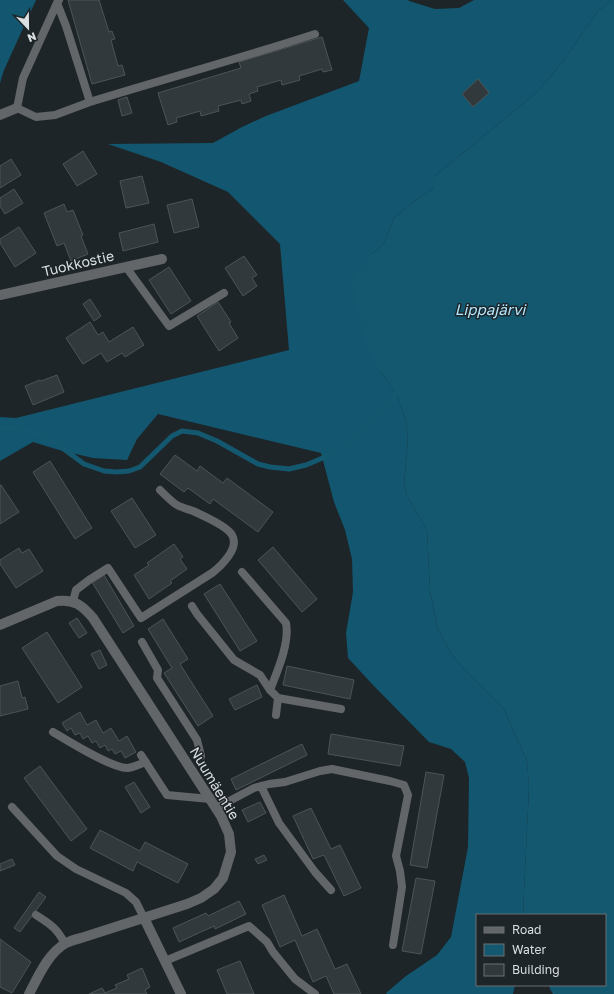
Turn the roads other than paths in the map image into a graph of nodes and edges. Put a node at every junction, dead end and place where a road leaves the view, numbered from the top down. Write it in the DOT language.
graph roads {
  1 [pos="58,2"];
  2 [pos="315,34"];
  3 [pos="90,102"];
  4 [pos="17,108"];
  5 [pos="0,115"];
  6 [pos="162,259"];
  7 [pos="126,267"];
  8 [pos="224,293"];
  9 [pos="0,295"];
  10 [pos="160,490"];
  11 [pos="242,572"];
  12 [pos="73,602"];
  13 [pos="192,606"];
  14 [pos="0,625"];
  15 [pos="142,642"];
  16 [pos="270,690"];
  17 [pos="278,698"];
  18 [pos="341,709"];
  19 [pos="276,715"];
  20 [pos="52,732"];
  21 [pos="201,756"];
  22 [pos="261,786"];
  23 [pos="213,803"];
  24 [pos="12,807"];
  25 [pos="331,890"];
  26 [pos="36,915"];
  27 [pos="144,918"];
  28 [pos="65,944"];
  29 [pos="393,945"];
  30 [pos="165,961"];
  31 [pos="29,994"];
  32 [pos="181,994"];
  33 [pos="315,994"];
  1 -- 3 [label="lane"];
  1 -- 4 [label="lane"];
  2 -- 3 [label="lane"];
  3 -- 4 [label="lane"];
  4 -- 5 [label="street"];
  6 -- 7 [label="street, Tuokkostie"];
  7 -- 8 [label="lane"];
  7 -- 9 [label="street, Tuokkostie"];
  10 -- 12 [label="lane"];
  11 -- 16 [label="lane"];
  12 -- 14 [label="street"];
  12 -- 23 [label="street, Nuumäentie"];
  13 -- 16 [label="lane"];
  15 -- 21 [label="lane"];
  16 -- 17 [label="lane"];
  17 -- 18 [label="lane"];
  17 -- 19 [label="lane"];
  20 -- 23 [label="lane"];
  22 -- 23 [label="lane"];
  22 -- 25 [label="lane"];
  22 -- 29 [label="lane"];
  23 -- 27 [label="street, Nuumäentie"];
  24 -- 27 [label="lane"];
  26 -- 28 [label="lane"];
  27 -- 28 [label="street, Nuumäentie"];
  27 -- 30 [label="street"];
  28 -- 31 [label="street, Nuumäentie"];
  30 -- 32 [label="street"];
  30 -- 33 [label="lane"];
}
